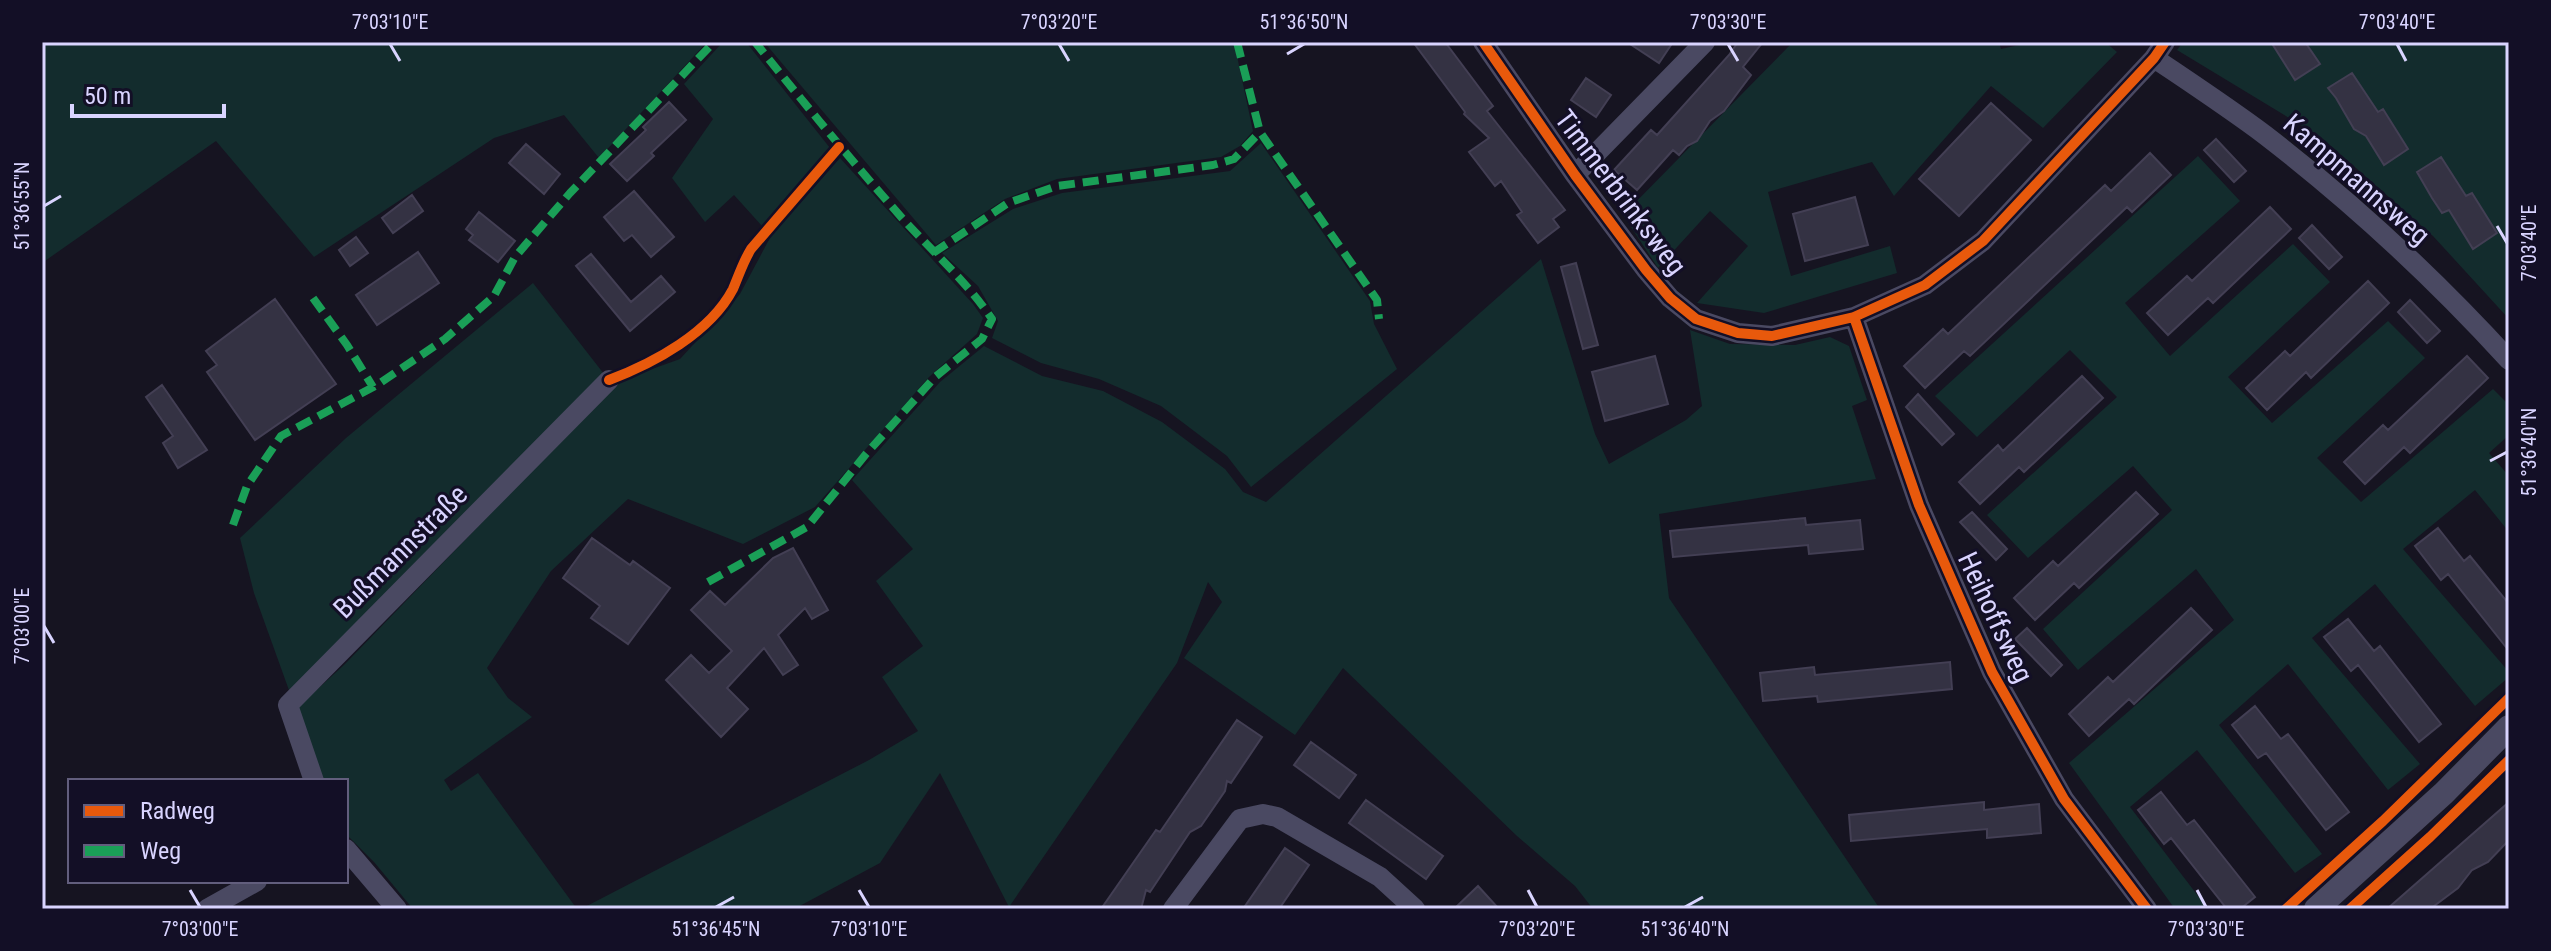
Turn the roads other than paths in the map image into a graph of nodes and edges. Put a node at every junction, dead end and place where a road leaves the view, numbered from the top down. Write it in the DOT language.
graph roads {
  1 [pos="1483,42"];
  2 [pos="1705,42"];
  3 [pos="2160,50"];
  4 [pos="1575,175"];
  5 [pos="1854,317"];
  6 [pos="2509,360"];
  7 [pos="609,380"];
  8 [pos="2509,727"];
  9 [pos="313,779"];
  10 [pos="348,851"];
  11 [pos="253,883"];
  12 [pos="207,909"];
  13 [pos="397,909"];
  14 [pos="1173,909"];
  15 [pos="1415,909"];
  16 [pos="2147,909"];
  17 [pos="2316,909"];
  1 -- 4 [label="street, Timmerbrinksweg"];
  2 -- 4 [label="street"];
  3 -- 5 [label="street, Timmerbrinksweg"];
  3 -- 6 [label="street, Kampmannsweg"];
  4 -- 5 [label="street, Timmerbrinksweg"];
  5 -- 16 [label="street, Heihoffsweg"];
  7 -- 9 [label="street, Bußmannstraße"];
  8 -- 17 [label="street"];
  10 -- 13 [label="street"];
  11 -- 12 [label="street"];
  14 -- 15 [label="street"];
}
